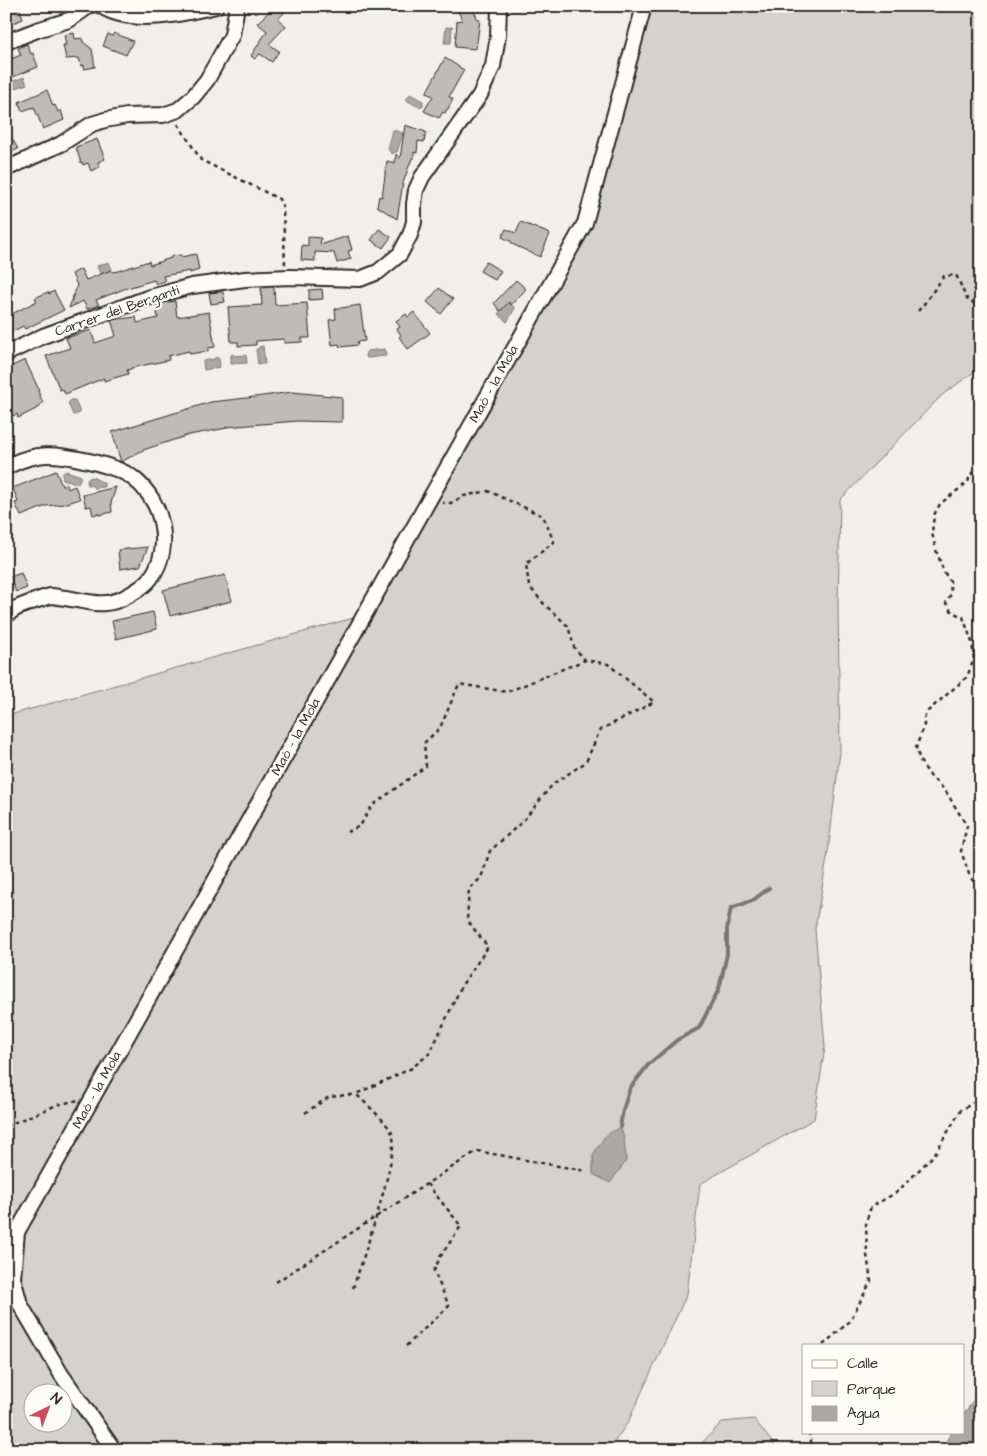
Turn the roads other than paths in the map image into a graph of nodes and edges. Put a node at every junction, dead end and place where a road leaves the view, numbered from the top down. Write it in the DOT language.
graph roads {
  1 [pos="89,6"];
  2 [pos="101,6"];
  3 [pos="216,6"];
  4 [pos="237,6"];
  5 [pos="499,6"];
  6 [pos="644,6"];
  7 [pos="6,42"];
  8 [pos="6,169"];
  9 [pos="6,354"];
  10 [pos="6,468"];
  11 [pos="6,616"];
  12 [pos="114,1450"];
  1 -- 7 [label="street"];
  2 -- 3 [label="street"];
  4 -- 8 [label="street"];
  5 -- 9 [label="street, Carrer del Bergantí"];
  6 -- 12 [label="street, Maó - la Mola"];
  10 -- 11 [label="street"];
}
